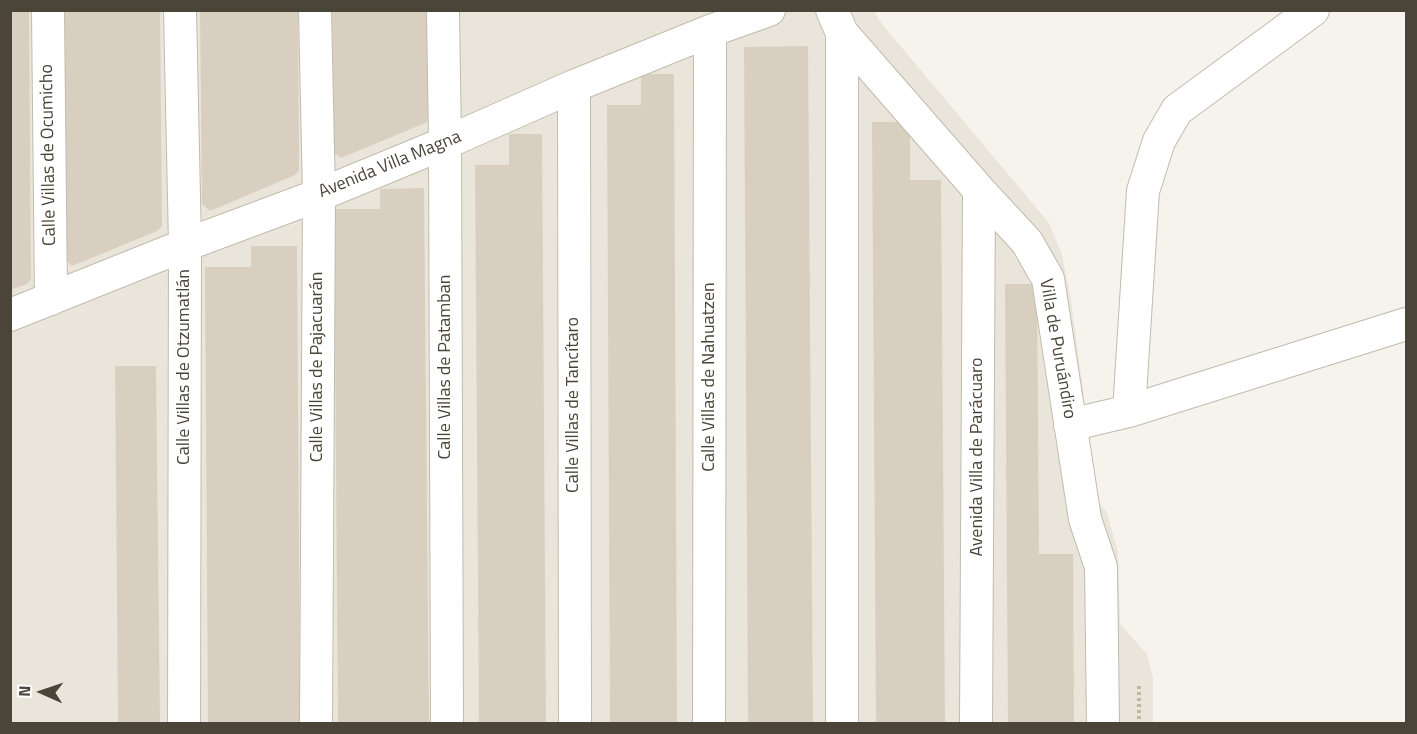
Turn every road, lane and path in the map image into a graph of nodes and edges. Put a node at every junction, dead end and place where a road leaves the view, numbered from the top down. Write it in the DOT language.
graph roads {
  1 [pos="48,10"];
  2 [pos="180,10"];
  3 [pos="315,10"];
  4 [pos="443,10"];
  5 [pos="769,10"];
  6 [pos="1313,10"];
  7 [pos="837,22"];
  8 [pos="710,31"];
  9 [pos="574,86"];
  10 [pos="445,143"];
  11 [pos="979,190"];
  12 [pos="319,195"];
  13 [pos="185,245"];
  14 [pos="51,299"];
  15 [pos="10,315"];
  16 [pos="1407,324"];
  17 [pos="1129,411"];
  18 [pos="1070,425"];
  19 [pos="1139,686"];
  20 [pos="184,723"];
  21 [pos="316,723"];
  22 [pos="447,723"];
  23 [pos="575,723"];
  24 [pos="709,723"];
  25 [pos="842,723"];
  26 [pos="976,723"];
  27 [pos="1103,723"];
  28 [pos="1139,723"];
  1 -- 14 [label="street, Calle Villas de Ocumicho"];
  2 -- 13 [label="street, Calle Villas de Otzumatlán"];
  3 -- 12 [label="street, Calle Villas de Pajacuarán"];
  4 -- 10 [label="street, Calle Villas de Patamban"];
  5 -- 8 [label="street, Avenida Villa Magna"];
  6 -- 17 [label="street"];
  7 -- 11 [label="street, Villa de Puruándiro"];
  7 -- 25 [label="street"];
  8 -- 9 [label="street, Avenida Villa Magna"];
  8 -- 24 [label="street, Calle Villas de Nahuatzen"];
  9 -- 10 [label="street, Avenida Villa Magna"];
  9 -- 23 [label="street, Calle Villas de Tancítaro"];
  10 -- 12 [label="street, Avenida Villa Magna"];
  10 -- 22 [label="street, Calle Villas de Patamban"];
  11 -- 18 [label="street, Villa de Puruándiro"];
  11 -- 26 [label="street, Avenida Villa de Parácuaro"];
  12 -- 13 [label="street, Avenida Villa Magna"];
  12 -- 21 [label="street, Calle Villas de Pajacuarán"];
  13 -- 14 [label="street, Avenida Villa Magna"];
  13 -- 20 [label="street, Calle Villas de Otzumatlán"];
  14 -- 15 [label="street, Avenida Villa Magna"];
  16 -- 17 [label="street"];
  17 -- 18 [label="street"];
  18 -- 27 [label="street, Villa de Puruándiro"];
  19 -- 28 [label="path"];
}
